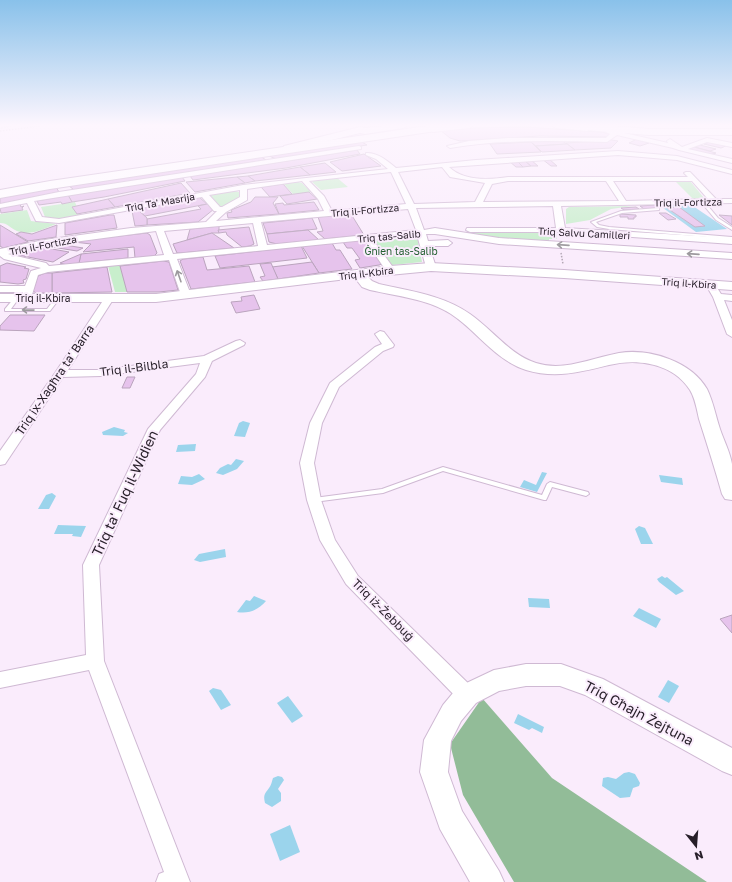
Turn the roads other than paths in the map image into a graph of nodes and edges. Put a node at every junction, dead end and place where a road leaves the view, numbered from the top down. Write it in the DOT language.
graph roads {
  1 [pos="152,167"];
  2 [pos="165,167"];
  3 [pos="238,167"];
  4 [pos="390,167"];
  5 [pos="416,167"];
  6 [pos="445,167"];
  7 [pos="683,167"];
  8 [pos="713,167"];
  9 [pos="393,169"];
  10 [pos="732,172"];
  11 [pos="304,179"];
  12 [pos="608,179"];
  13 [pos="693,179"];
  14 [pos="489,182"];
  15 [pos="242,187"];
  16 [pos="0,191"];
  17 [pos="0,194"];
  18 [pos="204,194"];
  19 [pos="30,200"];
  20 [pos="702,201"];
  21 [pos="714,201"];
  22 [pos="732,201"];
  23 [pos="624,203"];
  24 [pos="478,204"];
  25 [pos="557,204"];
  26 [pos="0,206"];
  27 [pos="411,206"];
  28 [pos="658,209"];
  29 [pos="222,210"];
  30 [pos="329,213"];
  31 [pos="129,219"];
  32 [pos="256,219"];
  33 [pos="209,223"];
  34 [pos="159,228"];
  35 [pos="732,229"];
  36 [pos="561,230"];
  37 [pos="435,231"];
  38 [pos="421,233"];
  39 [pos="368,238"];
  40 [pos="732,238"];
  41 [pos="732,241"];
  42 [pos="448,243"];
  43 [pos="423,244"];
  44 [pos="264,248"];
  45 [pos="0,253"];
  46 [pos="732,256"];
  47 [pos="172,257"];
  48 [pos="431,267"];
  49 [pos="47,269"];
  50 [pos="390,270"];
  51 [pos="359,274"];
  52 [pos="711,285"];
  53 [pos="732,286"];
  54 [pos="0,289"];
  55 [pos="24,295"];
  56 [pos="186,295"];
  57 [pos="718,297"];
  58 [pos="0,298"];
  59 [pos="58,298"];
  60 [pos="109,298"];
  61 [pos="732,298"];
  62 [pos="380,334"];
  63 [pos="732,334"];
  64 [pos="240,344"];
  65 [pos="207,359"];
  66 [pos="60,374"];
  67 [pos="0,461"];
  68 [pos="586,494"];
  69 [pos="732,494"];
  70 [pos="314,500"];
  71 [pos="95,661"];
  72 [pos="0,680"];
  73 [pos="467,694"];
  74 [pos="732,762"];
  75 [pos="175,880"];
  76 [pos="488,882"];
  1 -- 16 [label="highway"];
  2 -- 17 [label="highway"];
  3 -- 19 [label="street"];
  4 -- 9 [label="street"];
  5 -- 9 [label="street, Triq Ta' Masrija"];
  6 -- 14 [label="street"];
  7 -- 13 [label="street"];
  8 -- 10 [label="street, Triq Ta' Masrija"];
  9 -- 11 [label="street, Triq Ta' Masrija"];
  9 -- 27 [label="street"];
  11 -- 15 [label="street, Triq Ta' Masrija"];
  11 -- 30 [label="street"];
  12 -- 13 [label="street"];
  12 -- 14 [label="street"];
  12 -- 23 [label="street"];
  13 -- 21 [label="street"];
  14 -- 24 [label="street"];
  15 -- 18 [label="street, Triq Ta' Masrija"];
  15 -- 29 [label="street"];
  18 -- 29 [label="street"];
  18 -- 31 [label="street, Triq Ta' Masrija"];
  19 -- 26 [label="street"];
  19 -- 31 [label="street, Triq Ta' Masrija"];
  20 -- 21 [label="street, Triq il-Fortizza"];
  20 -- 23 [label="street, Triq il-Fortizza"];
  20 -- 35 [label="lane"];
  21 -- 22 [label="street, Triq il-Fortizza"];
  23 -- 25 [label="street, Triq il-Fortizza"];
  24 -- 25 [label="street, Triq il-Fortizza"];
  24 -- 27 [label="street, Triq il-Fortizza"];
  25 -- 36 [label="street"];
  27 -- 30 [label="street, Triq il-Fortizza"];
  27 -- 38 [label="street"];
  28 -- 40 [label="lane"];
  29 -- 33 [label="street"];
  30 -- 32 [label="street, Triq il-Fortizza"];
  31 -- 34 [label="street, Triq il-Fortizza"];
  31 -- 45 [label="street, Triq il-Fortizza"];
  32 -- 33 [label="street, Triq il-Fortizza"];
  32 -- 44 [label="street"];
  33 -- 34 [label="street, Triq il-Fortizza"];
  34 -- 47 [label="street"];
  36 -- 37 [label="street, Triq Salvu Camilleri"];
  36 -- 41 [label="street, Triq Salvu Camilleri"];
  37 -- 38 [label="street, Triq tas-Salib"];
  46 -- 37 [label="street, Triq tas-Salib, one-way"];
  38 -- 39 [label="street, Triq tas-Salib"];
  38 -- 43 [label="street"];
  39 -- 44 [label="street, Triq tas-Salib"];
  39 -- 50 [label="street"];
  42 -- 43 [label="street"];
  43 -- 48 [label="street"];
  44 -- 47 [label="street, Triq tas-Salib"];
  45 -- 49 [label="street"];
  47 -- 49 [label="street, Triq tas-Salib"];
  56 -- 47 [label="street, one-way"];
  48 -- 50 [label="street, Triq il-Kbira"];
  48 -- 52 [label="street, Triq il-Kbira"];
  49 -- 55 [label="street"];
  50 -- 51 [label="street, Triq il-Kbira"];
  51 -- 56 [label="street, Triq il-Kbira"];
  51 -- 69 [label="street"];
  52 -- 53 [label="street, Triq il-Kbira"];
  52 -- 57 [label="street"];
  54 -- 55 [label="street"];
  55 -- 58 [label="street, Triq il-Kbira"];
  55 -- 59 [label="street, Triq il-Kbira"];
  59 -- 55 [label="lane, one-way"];
  56 -- 60 [label="street, Triq il-Kbira"];
  57 -- 61 [label="street"];
  57 -- 63 [label="street"];
  59 -- 60 [label="street, Triq il-Kbira"];
  60 -- 66 [label="street, Triq ix-Xagħra ta' Barra"];
  62 -- 70 [label="street, Triq iż-Żebbuġ"];
  64 -- 65 [label="street"];
  65 -- 66 [label="street, Triq il-Bilbla"];
  65 -- 71 [label="street, Triq ta' Fuq il-Widien"];
  66 -- 67 [label="street, Triq ix-Xagħra ta' Barra"];
  68 -- 70 [label="lane"];
  70 -- 73 [label="street, Triq iż-Żebbuġ"];
  71 -- 72 [label="street"];
  71 -- 75 [label="street, Triq ta' Fuq il-Widien"];
  73 -- 74 [label="street, Triq Għajn Żejtuna"];
  73 -- 76 [label="street, Triq Għajn Żejtuna"];
}
